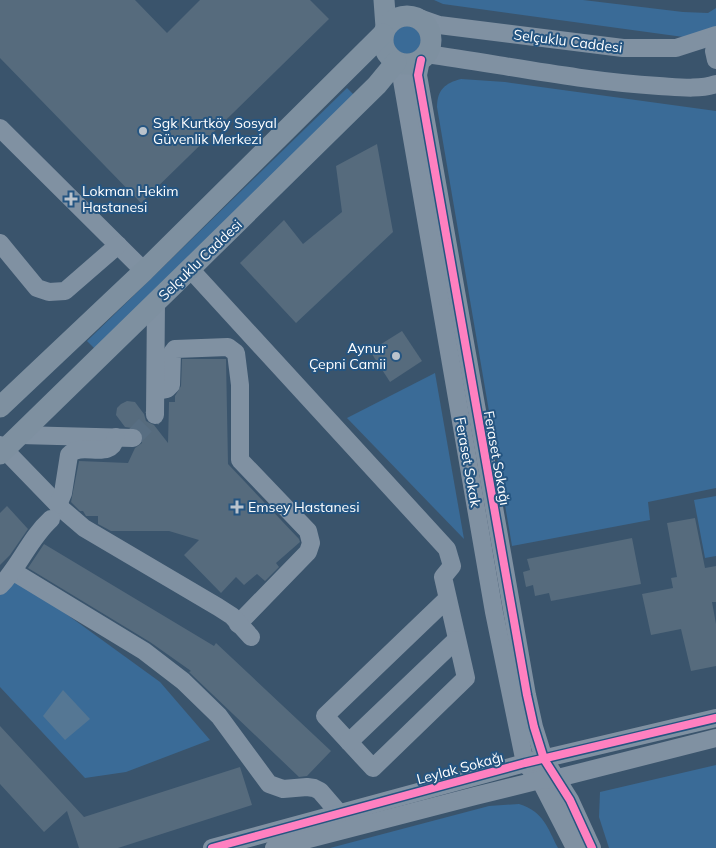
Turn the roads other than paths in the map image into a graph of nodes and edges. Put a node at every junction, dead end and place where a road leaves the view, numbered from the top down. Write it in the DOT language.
graph roads {
  1 [pos="384,0"];
  2 [pos="410,11"];
  3 [pos="384,31"];
  4 [pos="716,35"];
  5 [pos="716,40"];
  6 [pos="424,57"];
  7 [pos="716,60"];
  8 [pos="397,62"];
  9 [pos="716,84"];
  10 [pos="0,128"];
  11 [pos="0,243"];
  12 [pos="118,245"];
  13 [pos="191,270"];
  14 [pos="144,271"];
  15 [pos="156,301"];
  16 [pos="157,390"];
  17 [pos="0,407"];
  18 [pos="156,415"];
  19 [pos="20,435"];
  20 [pos="1,450"];
  21 [pos="54,512"];
  22 [pos="14,572"];
  23 [pos="0,586"];
  24 [pos="447,599"];
  25 [pos="238,624"];
  26 [pos="250,638"];
  27 [pos="456,640"];
  28 [pos="716,718"];
  29 [pos="716,738"];
  30 [pos="349,742"];
  31 [pos="544,759"];
  32 [pos="525,763"];
  33 [pos="558,778"];
  34 [pos="540,780"];
  35 [pos="339,813"];
  36 [pos="294,845"];
  37 [pos="212,848"];
  38 [pos="274,848"];
  39 [pos="575,848"];
  40 [pos="592,848"];
  1 -- 3 [label="main road"];
  2 -- 3 [label="main road"];
  2 -- 4 [label="street, Selçuklu Caddesi"];
  2 -- 6 [label="main road"];
  3 -- 8 [label="main road"];
  3 -- 14 [label="main road"];
  5 -- 7 [label="street"];
  6 -- 8 [label="main road"];
  6 -- 9 [label="street"];
  6 -- 31 [label="street, Feraset Sokağı"];
  8 -- 13 [label="main road, Selçuklu Caddesi"];
  8 -- 32 [label="street, Feraset Sokak"];
  10 -- 12 [label="street"];
  11 -- 12 [label="street"];
  12 -- 14 [label="street"];
  13 -- 15 [label="main road, Selçuklu Caddesi"];
  13 -- 24 [label="street"];
  14 -- 17 [label="main road"];
  15 -- 16 [label="street"];
  15 -- 19 [label="main road, Selçuklu Caddesi"];
  16 -- 18 [label="street"];
  16 -- 25 [label="street"];
  19 -- 20 [label="main road, Selçuklu Caddesi"];
  19 -- 21 [label="street"];
  20 -- 21 [label="street"];
  21 -- 22 [label="street"];
  21 -- 25 [label="street"];
  22 -- 23 [label="street"];
  22 -- 35 [label="street"];
  24 -- 27 [label="street"];
  24 -- 30 [label="street"];
  25 -- 26 [label="street"];
  27 -- 30 [label="street"];
  27 -- 30 [label="street"];
  28 -- 31 [label="street, Leylak Sokağı"];
  29 -- 33 [label="street"];
  31 -- 32 [label="street, Leylak Sokağı"];
  31 -- 33 [label="street, Feraset Sokağı"];
  32 -- 34 [label="street, Feraset Sokak"];
  32 -- 35 [label="street, Leylak Sokağı"];
  33 -- 34 [label="street"];
  33 -- 40 [label="street, Feraset Sokağı"];
  34 -- 36 [label="street"];
  34 -- 39 [label="street, Feraset Sokak"];
  35 -- 37 [label="street, Leylak Sokağı"];
  36 -- 38 [label="street"];
}
